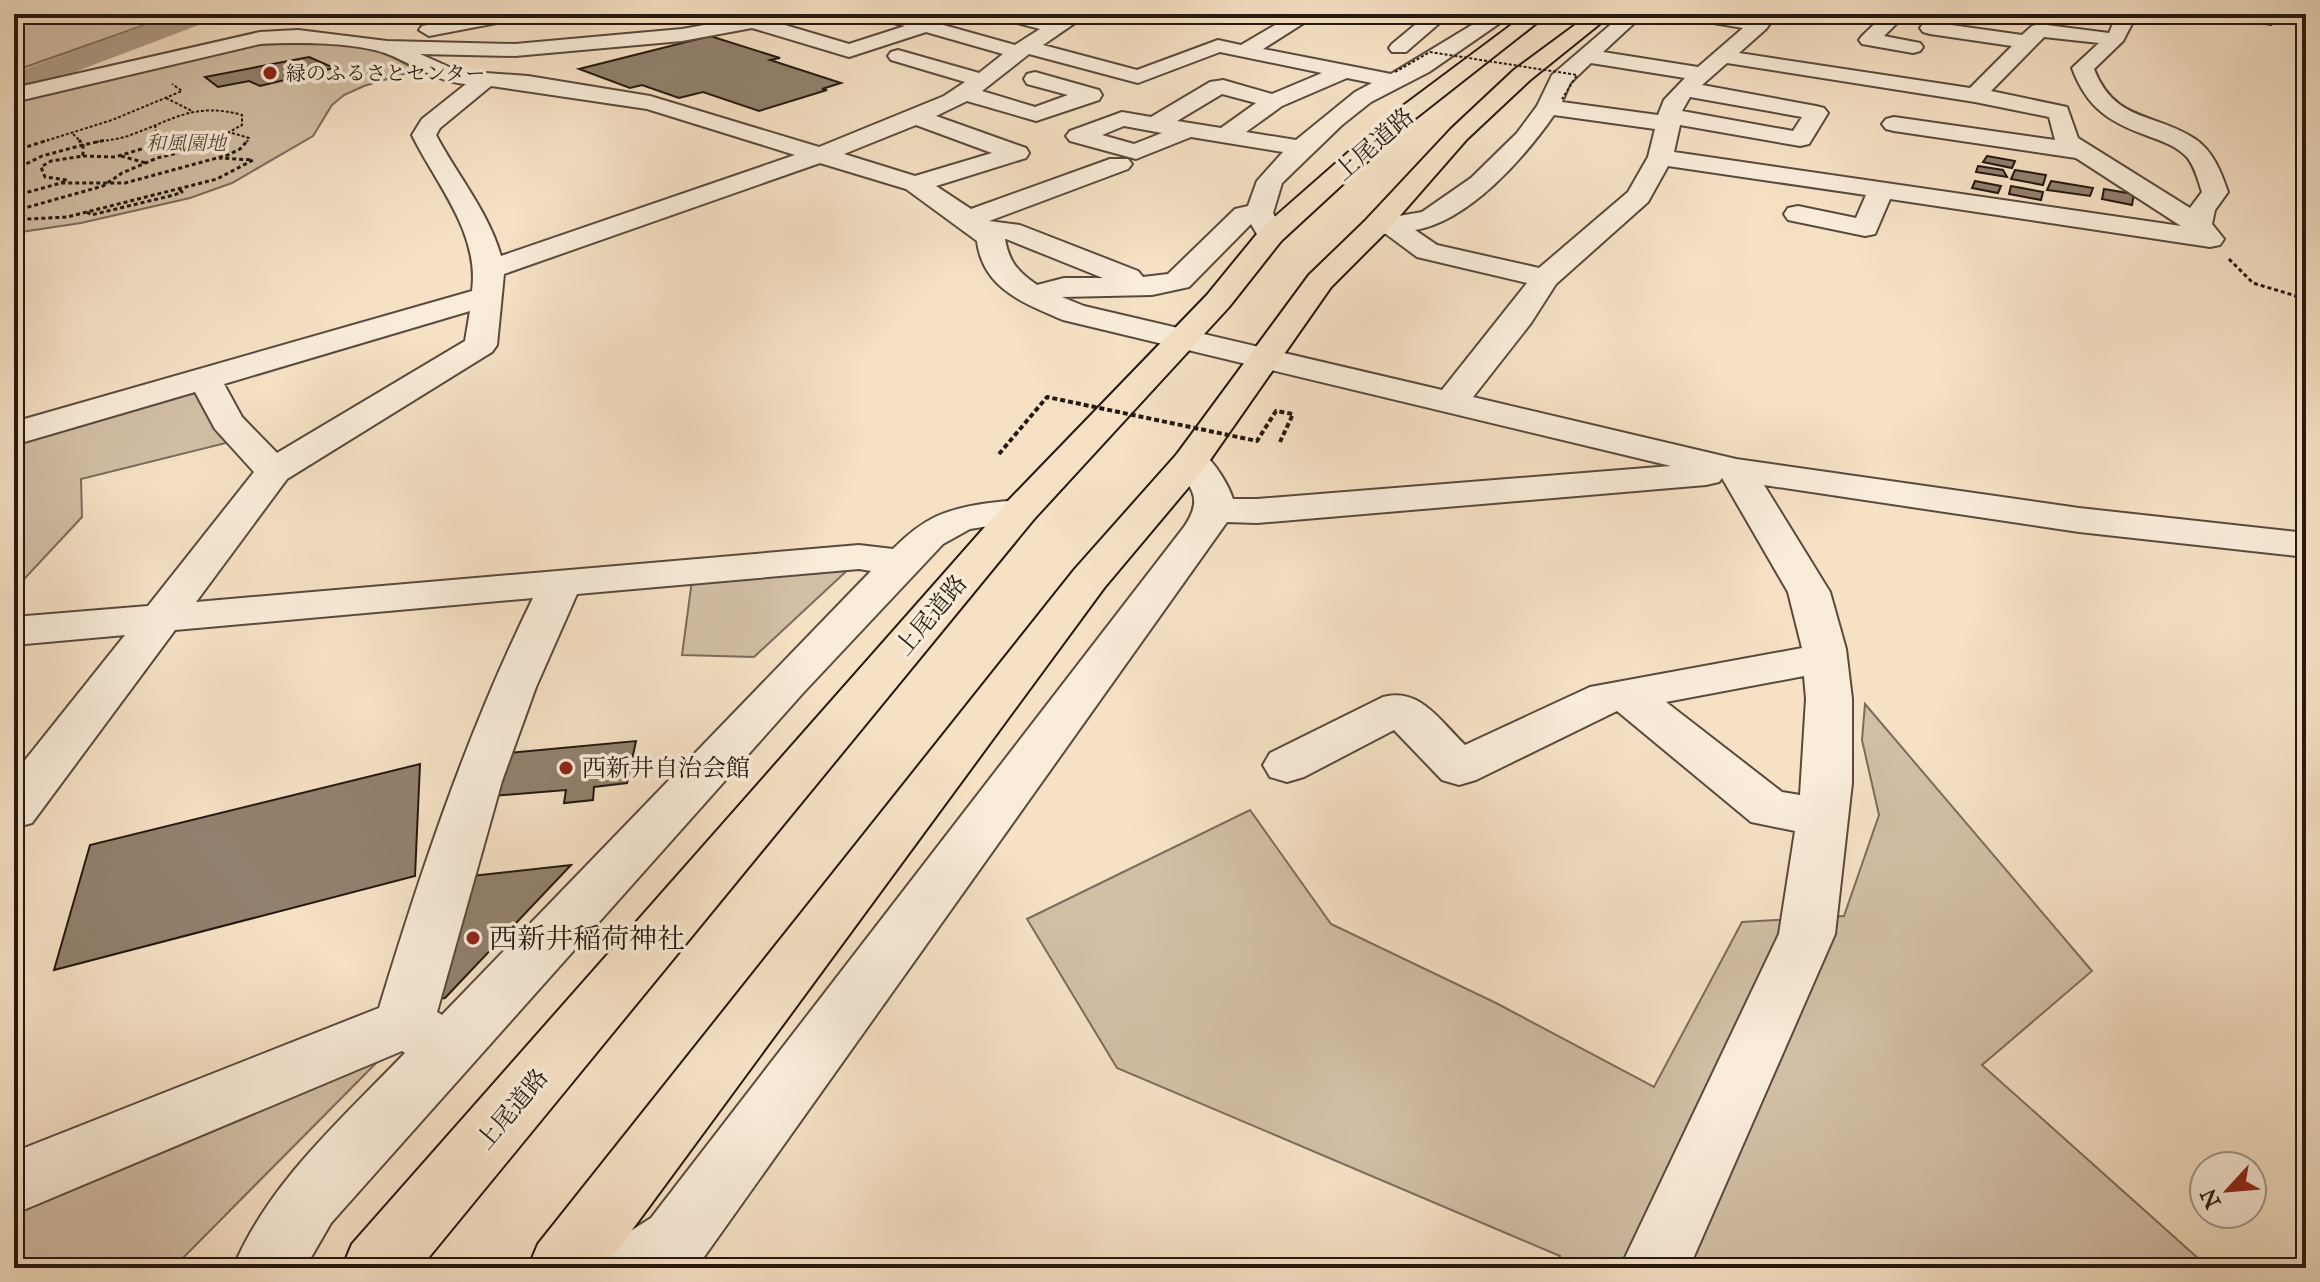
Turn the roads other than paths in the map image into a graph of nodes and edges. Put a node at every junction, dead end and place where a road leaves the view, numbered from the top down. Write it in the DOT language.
graph roads {
  1 [pos="513,14"];
  2 [pos="702,14"];
  3 [pos="798,14"];
  4 [pos="1005,14"];
  5 [pos="1078,14"];
  6 [pos="1308,14"];
  7 [pos="1440,14"];
  8 [pos="1503,14"];
  9 [pos="1538,14"];
  10 [pos="1602,14"];
  11 [pos="1634,14"];
  12 [pos="1696,14"];
  13 [pos="1896,14"];
  14 [pos="2127,14"];
  15 [pos="1218,15"];
  16 [pos="886,17"];
  17 [pos="645,19"];
  18 [pos="1763,19"];
  19 [pos="928,20"];
  20 [pos="1930,21"];
  21 [pos="756,23"];
  22 [pos="567,25"];
  23 [pos="844,26"];
  24 [pos="733,27"];
  25 [pos="1058,28"];
  26 [pos="354,34"];
  27 [pos="682,35"];
  28 [pos="802,37"];
  29 [pos="2113,39"];
  30 [pos="1218,46"];
  31 [pos="387,47"];
  32 [pos="1913,47"];
  33 [pos="446,48"];
  34 [pos="1399,48"];
  35 [pos="2020,49"];
  36 [pos="1022,50"];
  37 [pos="1245,51"];
  38 [pos="898,56"];
  39 [pos="1587,56"];
  40 [pos="1721,56"];
  41 [pos="2041,61"];
  42 [pos="1896,65"];
  43 [pos="1346,71"];
  44 [pos="1394,76"];
  45 [pos="981,80"];
  46 [pos="484,81"];
  47 [pos="1693,82"];
  48 [pos="14,95"];
  49 [pos="1975,95"];
  50 [pos="1274,101"];
  51 [pos="1555,103"];
  52 [pos="918,118"];
  53 [pos="1669,120"];
  54 [pos="1156,124"];
  55 [pos="1894,124"];
  56 [pos="1191,129"];
  57 [pos="1226,135"];
  58 [pos="1976,137"];
  59 [pos="1301,148"];
  60 [pos="2083,152"];
  61 [pos="818,156"];
  62 [pos="1660,157"];
  63 [pos="1119,164"];
  64 [pos="915,184"];
  65 [pos="1881,190"];
  66 [pos="1951,201"];
  67 [pos="1798,214"];
  68 [pos="1265,224"];
  69 [pos="976,225"];
  70 [pos="1383,227"];
  71 [pos="2204,232"];
  72 [pos="1545,278"];
  73 [pos="487,283"];
  74 [pos="1152,286"];
  75 [pos="1033,296"];
  76 [pos="1181,339"];
  77 [pos="1263,359"];
  78 [pos="205,379"];
  79 [pos="1450,403"];
  80 [pos="14,434"];
  81 [pos="1190,462"];
  82 [pos="1736,470"];
  83 [pos="274,471"];
  84 [pos="1216,510"];
  85 [pos="1020,511"];
  86 [pos="2306,545"];
  87 [pos="902,563"];
  88 [pos="561,584"];
  89 [pos="159,618"];
  90 [pos="14,631"];
  91 [pos="1825,658"];
  92 [pos="1626,694"];
  93 [pos="1287,765"];
  94 [pos="14,810"];
  95 [pos="1823,816"];
  96 [pos="427,1035"];
  97 [pos="14,1183"];
  98 [pos="267,1268"];
  99 [pos="376,1268"];
  100 [pos="562,1268"];
  101 [pos="634,1268"];
  102 [pos="1654,1268"];
  1 -- 26 [label="street"];
  2 -- 24 [label="street"];
  3 -- 21 [label="street"];
  4 -- 25 [label="street"];
  5 -- 25 [label="street"];
  6 -- 37 [label="street"];
  7 -- 34 [label="street"];
  8 -- 44 [label="street"];
  9 -- 68 [label="highway, 上尾道路"];
  10 -- 70 [label="highway"];
  11 -- 39 [label="street"];
  12 -- 18 [label="street"];
  13 -- 32 [label="street"];
  14 -- 29 [label="street"];
  15 -- 30 [label="street"];
  16 -- 19 [label="street"];
  17 -- 27 [label="street"];
  18 -- 40 [label="street"];
  19 -- 28 [label="street"];
  19 -- 36 [label="street"];
  20 -- 32 [label="street"];
  20 -- 35 [label="street"];
  21 -- 24 [label="street"];
  21 -- 28 [label="street"];
  22 -- 33 [label="street"];
  23 -- 28 [label="street"];
  24 -- 27 [label="street"];
  25 -- 36 [label="street"];
  26 -- 31 [label="street"];
  26 -- 48 [label="street"];
  27 -- 33 [label="street"];
  29 -- 35 [label="street"];
  29 -- 71 [label="street"];
  30 -- 36 [label="street"];
  30 -- 37 [label="street"];
  31 -- 33 [label="street"];
  31 -- 46 [label="street"];
  32 -- 42 [label="street"];
  35 -- 41 [label="street"];
  35 -- 49 [label="street"];
  36 -- 45 [label="street"];
  37 -- 43 [label="street"];
  38 -- 45 [label="street"];
  39 -- 47 [label="street"];
  39 -- 51 [label="street"];
  40 -- 47 [label="street"];
  40 -- 49 [label="street"];
  43 -- 44 [label="street"];
  43 -- 50 [label="street"];
  44 -- 59 [label="street"];
  45 -- 52 [label="street"];
  46 -- 61 [label="street"];
  46 -- 73 [label="street"];
  47 -- 53 [label="street"];
  47 -- 53 [label="street"];
  49 -- 60 [label="street"];
  50 -- 54 [label="street"];
  50 -- 57 [label="street"];
  51 -- 53 [label="street"];
  51 -- 70 [label="street"];
  52 -- 61 [label="street"];
  52 -- 64 [label="street"];
  53 -- 62 [label="street"];
  54 -- 56 [label="street"];
  54 -- 56 [label="street"];
  55 -- 58 [label="street"];
  56 -- 57 [label="street"];
  57 -- 59 [label="street"];
  58 -- 60 [label="street"];
  58 -- 66 [label="street"];
  59 -- 68 [label="street"];
  60 -- 71 [label="street"];
  61 -- 64 [label="street"];
  61 -- 73 [label="street"];
  62 -- 65 [label="street"];
  62 -- 72 [label="street"];
  63 -- 69 [label="street"];
  64 -- 69 [label="street"];
  65 -- 66 [label="street"];
  65 -- 67 [label="street"];
  66 -- 71 [label="street"];
  68 -- 74 [label="street"];
  68 -- 76 [label="highway, 上尾道路"];
  69 -- 74 [label="street"];
  69 -- 75 [label="street"];
  70 -- 72 [label="street"];
  70 -- 77 [label="highway"];
  72 -- 79 [label="street"];
  73 -- 78 [label="street"];
  73 -- 83 [label="street"];
  74 -- 75 [label="street"];
  75 -- 76 [label="street"];
  76 -- 77 [label="street"];
  76 -- 85 [label="highway, 上尾道路"];
  77 -- 79 [label="street"];
  77 -- 81 [label="highway"];
  78 -- 80 [label="street"];
  78 -- 83 [label="street"];
  79 -- 82 [label="street"];
  81 -- 84 [label="street"];
  81 -- 100 [label="highway"];
  82 -- 84 [label="street"];
  82 -- 86 [label="street"];
  82 -- 91 [label="street"];
  83 -- 89 [label="street"];
  84 -- 101 [label="street"];
  85 -- 87 [label="street"];
  85 -- 99 [label="highway, 上尾道路"];
  87 -- 88 [label="street"];
  87 -- 96 [label="street"];
  88 -- 89 [label="street"];
  88 -- 96 [label="street"];
  89 -- 90 [label="street"];
  89 -- 94 [label="street"];
  91 -- 92 [label="street"];
  91 -- 95 [label="street"];
  92 -- 93 [label="street"];
  92 -- 95 [label="street"];
  95 -- 102 [label="street"];
  96 -- 97 [label="street"];
  96 -- 98 [label="street"];
}
